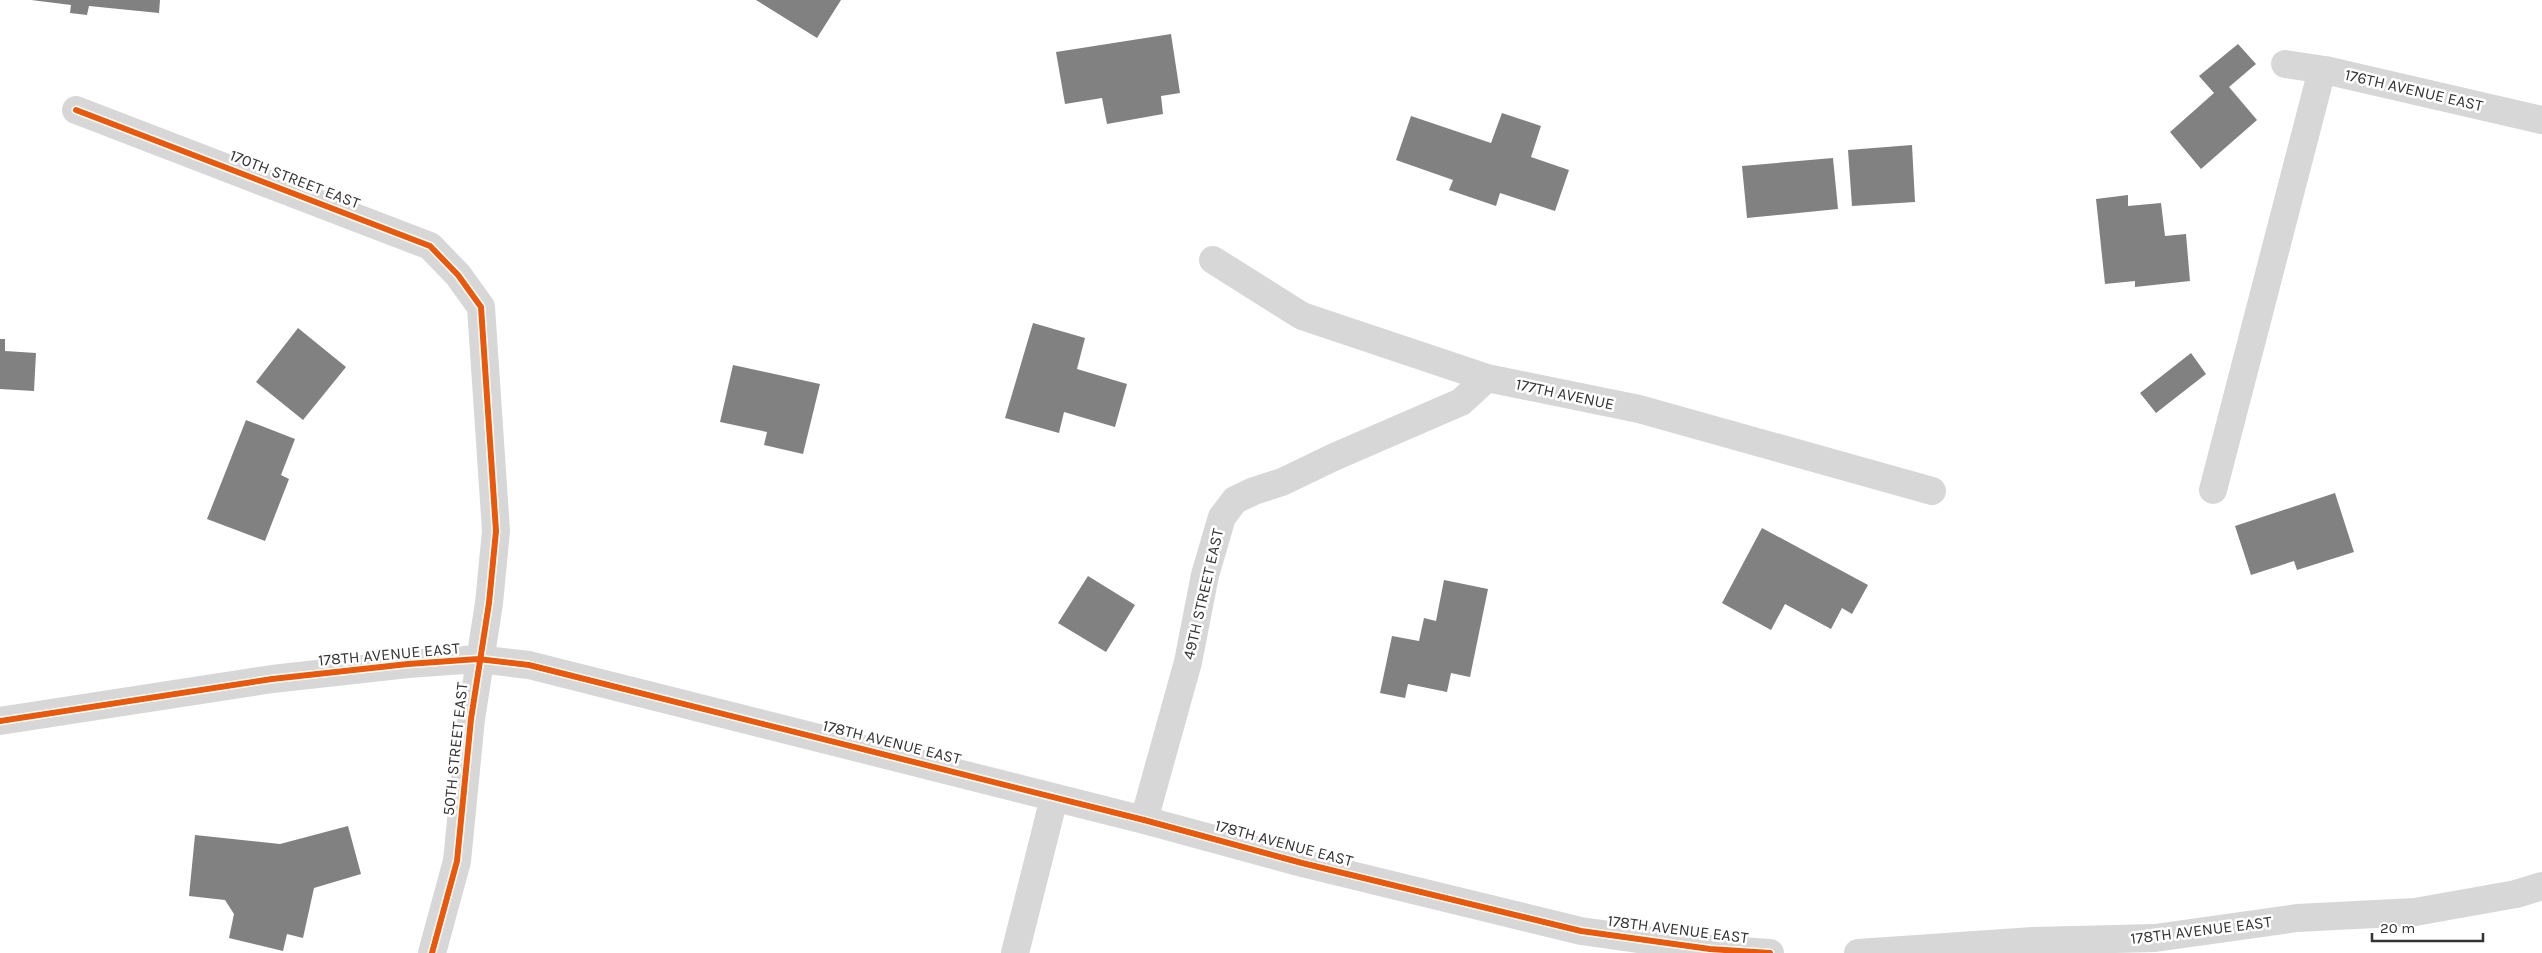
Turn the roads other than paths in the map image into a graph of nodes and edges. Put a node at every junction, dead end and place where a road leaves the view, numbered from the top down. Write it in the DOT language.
graph roads {
  1 [pos="2285,64"];
  2 [pos="2322,70"];
  3 [pos="76,110"];
  4 [pos="2542,120"];
  5 [pos="1213,260"];
  6 [pos="481,307"];
  7 [pos="1487,378"];
  8 [pos="2213,490"];
  9 [pos="1932,491"];
  10 [pos="478,660"];
  11 [pos="0,721"];
  12 [pos="1054,798"];
  13 [pos="1144,820"];
  14 [pos="2542,886"];
  15 [pos="432,953"];
  16 [pos="1015,953"];
  17 [pos="1770,953"];
  18 [pos="1858,953"];
  1 -- 2 [label="street, 176TH AVENUE EAST"];
  2 -- 4 [label="street, 176TH AVENUE EAST"];
  2 -- 8 [label="street"];
  3 -- 6 [label="street, 170TH STREET EAST"];
  5 -- 7 [label="street, 177TH AVENUE"];
  6 -- 10 [label="street, 50TH STREET EAST"];
  7 -- 9 [label="street, 177TH AVENUE"];
  7 -- 13 [label="street, 49TH STREET EAST"];
  10 -- 11 [label="street, 178TH AVENUE EAST"];
  10 -- 12 [label="street, 178TH AVENUE EAST"];
  10 -- 15 [label="street, 50TH STREET EAST"];
  12 -- 13 [label="street, 178TH AVENUE EAST"];
  12 -- 16 [label="street"];
  13 -- 17 [label="street, 178TH AVENUE EAST"];
  14 -- 18 [label="street, 178TH AVENUE EAST"];
}
